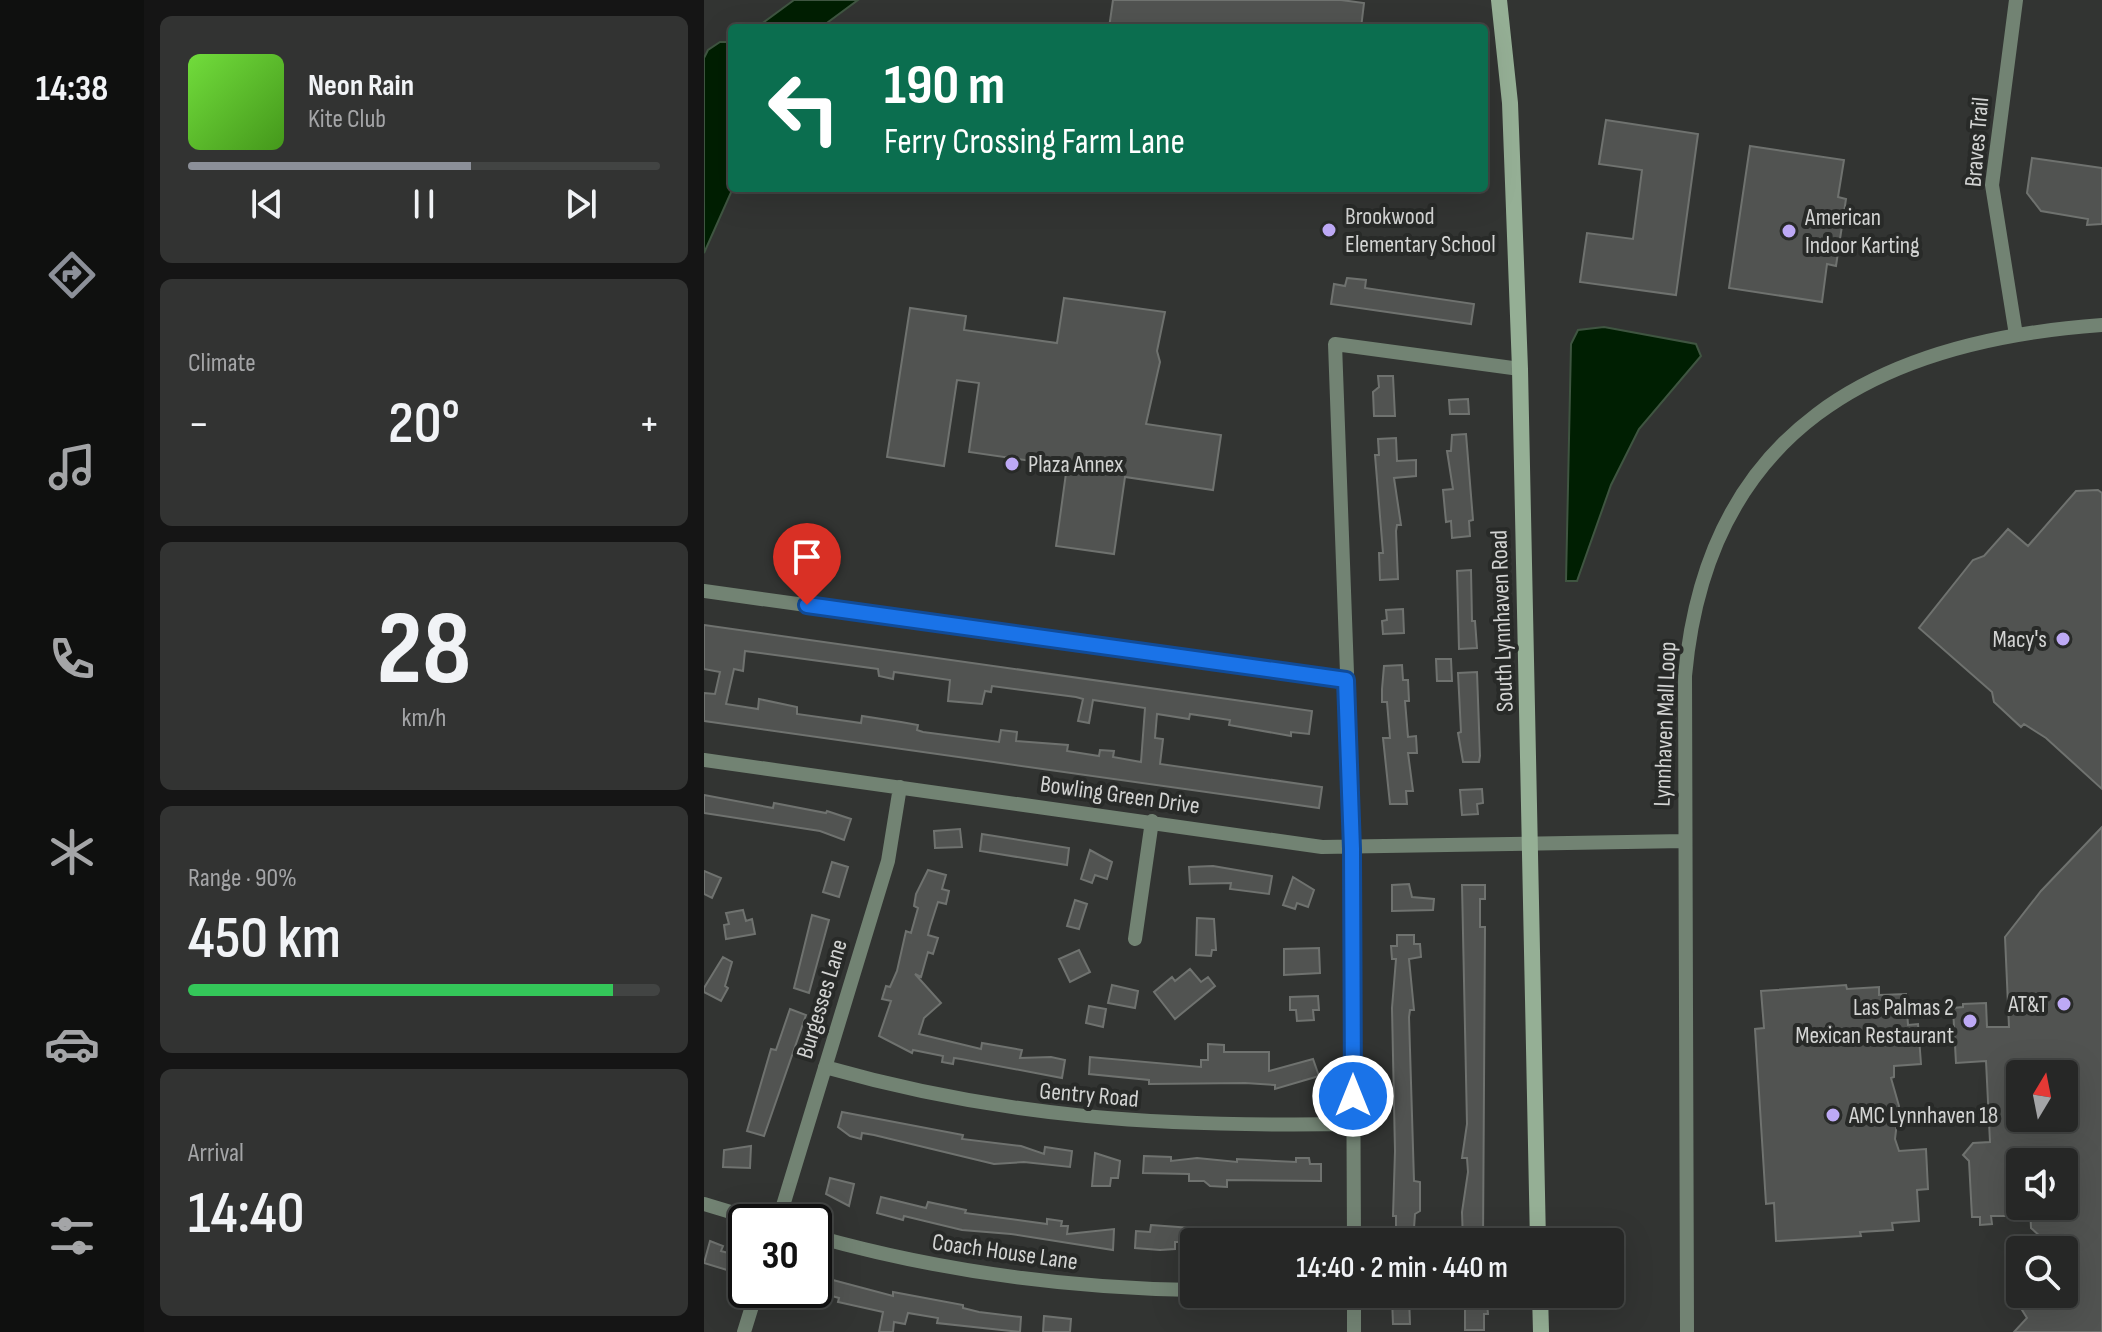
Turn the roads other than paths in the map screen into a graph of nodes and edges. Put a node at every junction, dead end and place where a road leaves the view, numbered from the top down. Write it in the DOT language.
graph roads {
  1 [pos="1499,0"];
  2 [pos="2016,0"];
  3 [pos="2102,325"];
  4 [pos="2016,335"];
  5 [pos="1520,369"];
  6 [pos="704,591"];
  7 [pos="1346,680"];
  8 [pos="704,760"];
  9 [pos="900,787"];
  10 [pos="1152,821"];
  11 [pos="1685,841"];
  12 [pos="1531,844"];
  13 [pos="1352,849"];
  14 [pos="1135,939"];
  15 [pos="825,1067"];
  16 [pos="1353,1124"];
  17 [pos="704,1204"];
  18 [pos="783,1204"];
  19 [pos="728,1211"];
  20 [pos="1354,1228"];
  21 [pos="1538,1228"];
  22 [pos="832,1241"];
  23 [pos="1180,1289"];
  24 [pos="751,1308"];
  25 [pos="1354,1308"];
  26 [pos="1540,1308"];
  27 [pos="744,1332"];
  28 [pos="1354,1332"];
  29 [pos="1541,1332"];
  30 [pos="1687,1332"];
  1 -- 5 [label="street, South Lynnhaven Road"];
  2 -- 4 [label="street, Braves Trail"];
  3 -- 4 [label="street, Lynnhaven Mall Loop"];
  4 -- 11 [label="street, Lynnhaven Mall Loop"];
  5 -- 7 [label="street"];
  5 -- 12 [label="street, South Lynnhaven Road"];
  6 -- 7 [label="street"];
  7 -- 13 [label="street"];
  8 -- 9 [label="street, Bowling Green Drive"];
  9 -- 10 [label="street, Bowling Green Drive"];
  9 -- 15 [label="street, Burgesses Lane"];
  10 -- 13 [label="street, Bowling Green Drive"];
  10 -- 14 [label="street"];
  11 -- 12 [label="street, Bowling Green Drive"];
  11 -- 30 [label="street, Lynnhaven Mall Loop"];
  12 -- 13 [label="street, Bowling Green Drive"];
  12 -- 21 [label="street, South Lynnhaven Road"];
  13 -- 16 [label="street"];
  15 -- 16 [label="street, Gentry Road"];
  15 -- 18 [label="street, Burgesses Lane"];
  16 -- 20 [label="street"];
  17 -- 19 [label="street"];
  22 -- 23 [label="street, Coach House Lane"];
  24 -- 27 [label="street"];
  25 -- 28 [label="street"];
  26 -- 29 [label="street"];
}
